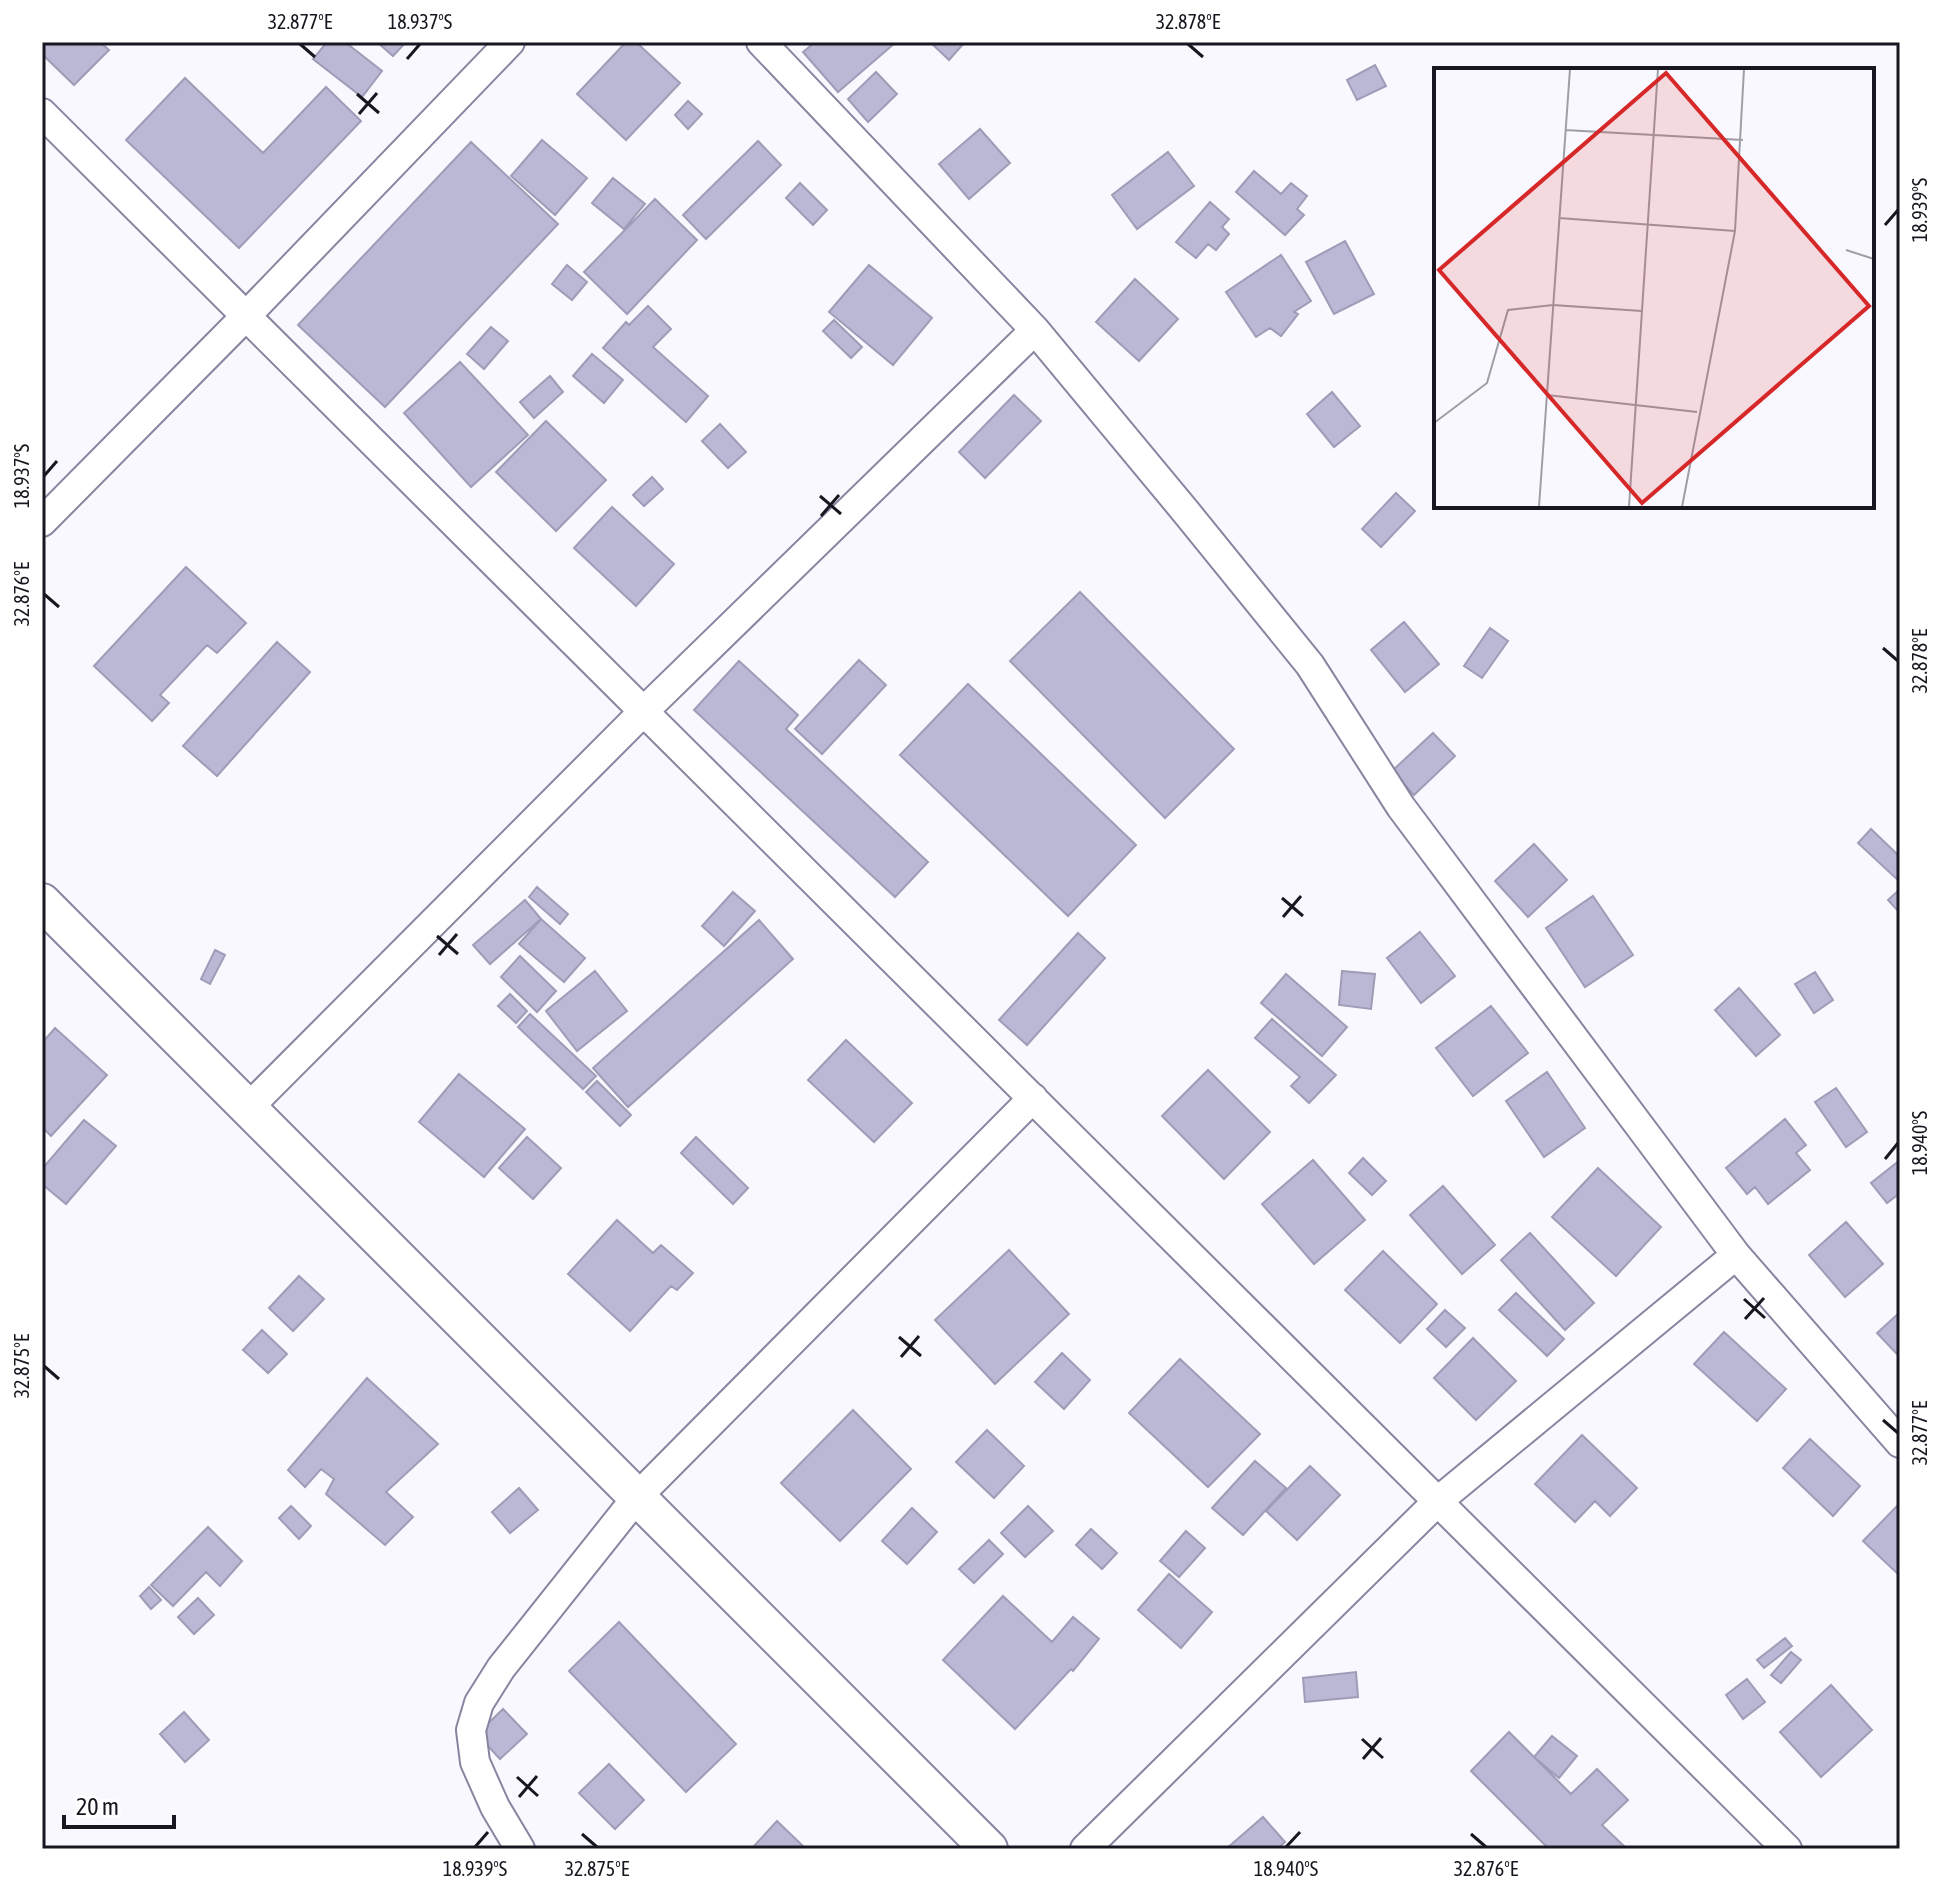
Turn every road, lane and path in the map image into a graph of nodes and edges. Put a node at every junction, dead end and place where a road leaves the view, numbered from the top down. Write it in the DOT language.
graph roads {
  1 [pos="510,42"];
  2 [pos="761,42"];
  3 [pos="42,113"];
  4 [pos="246,316"];
  5 [pos="1035,330"];
  6 [pos="42,522"];
  7 [pos="644,711"];
  8 [pos="42,902"];
  9 [pos="1033,1098"];
  10 [pos="248,1108"];
  11 [pos="1736,1255"];
  12 [pos="1900,1443"];
  13 [pos="637,1497"];
  14 [pos="1438,1501"];
  15 [pos="520,1849"];
  16 [pos="989,1849"];
  17 [pos="1085,1849"];
  18 [pos="1787,1849"];
  1 -- 4 [label="street"];
  2 -- 5 [label="street"];
  3 -- 4 [label="street"];
  4 -- 6 [label="street"];
  4 -- 7 [label="street"];
  5 -- 7 [label="street"];
  5 -- 11 [label="street"];
  7 -- 9 [label="street"];
  7 -- 10 [label="street"];
  8 -- 10 [label="street"];
  9 -- 13 [label="street"];
  9 -- 14 [label="street"];
  10 -- 13 [label="street"];
  11 -- 12 [label="street"];
  11 -- 14 [label="street"];
  13 -- 15 [label="street"];
  13 -- 16 [label="street"];
  14 -- 17 [label="street"];
  14 -- 18 [label="street"];
}
